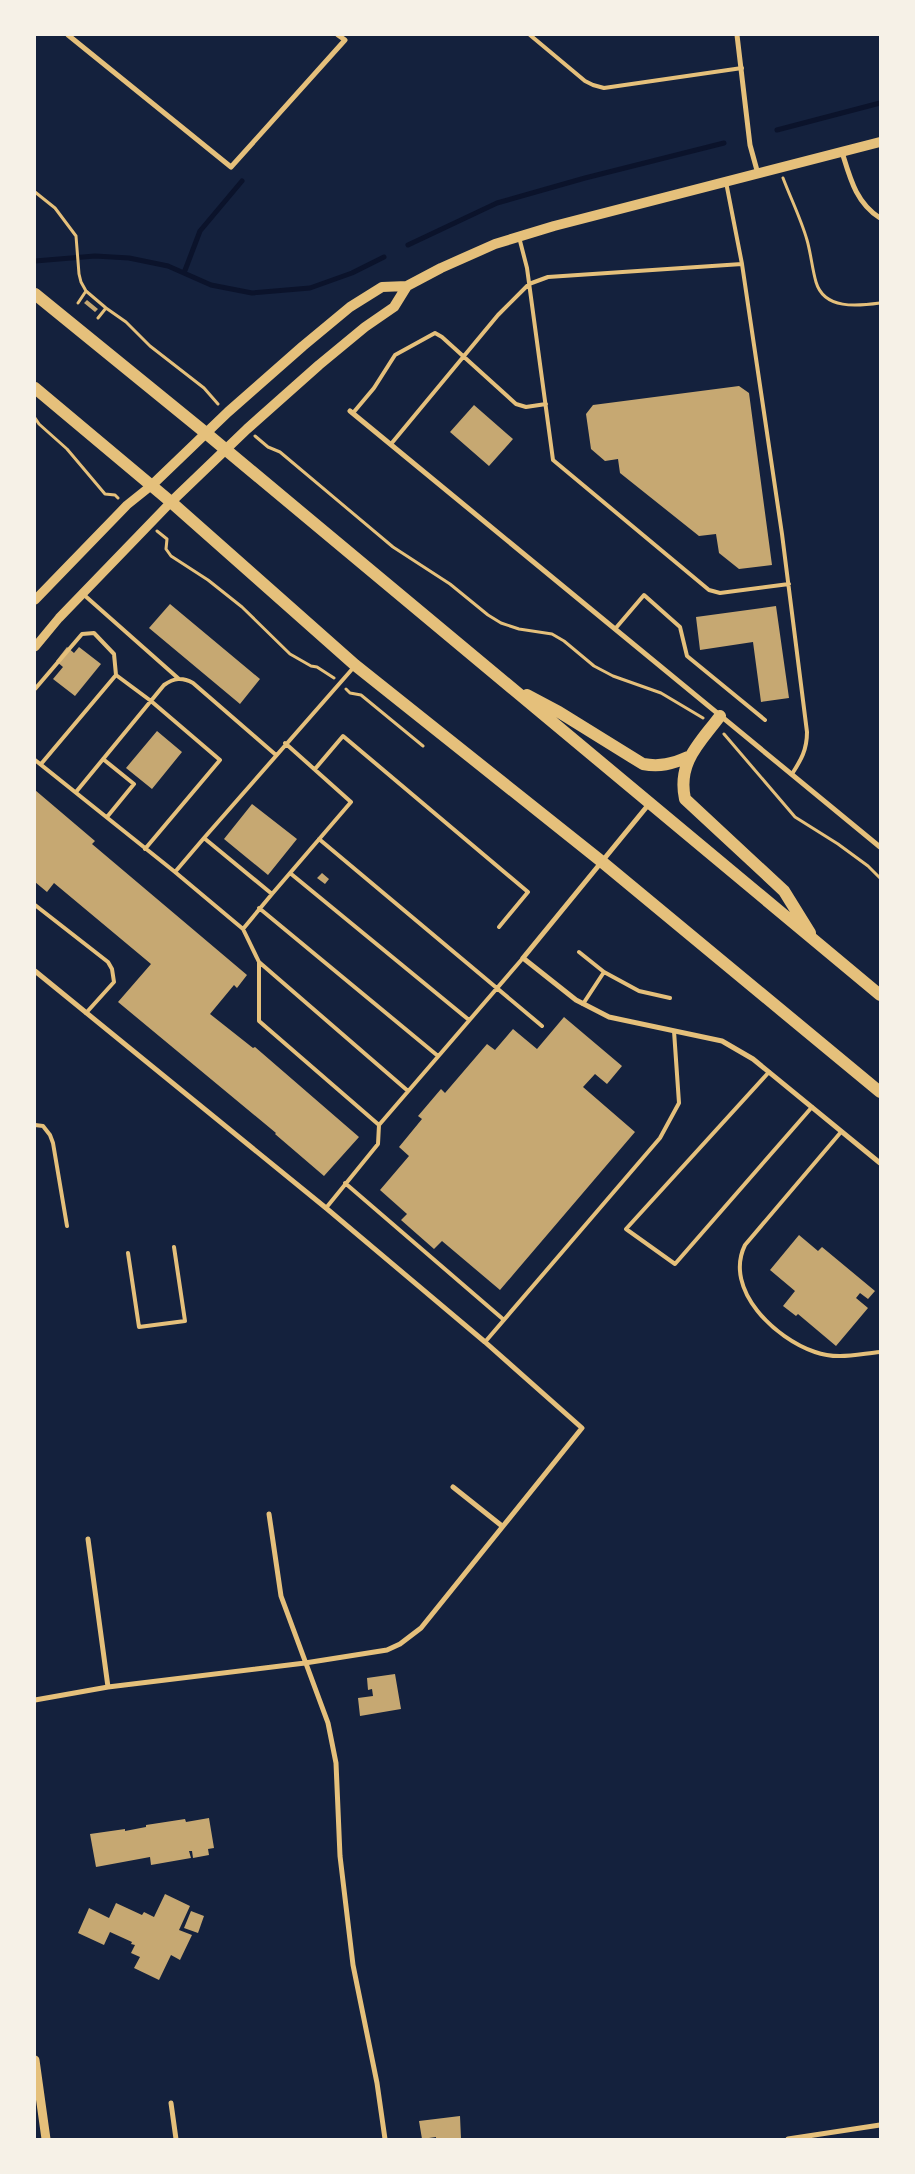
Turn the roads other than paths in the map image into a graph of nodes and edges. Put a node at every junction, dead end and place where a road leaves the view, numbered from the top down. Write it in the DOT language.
graph roads {
  1 [pos="68,35"];
  2 [pos="338,35"];
  3 [pos="530,35"];
  4 [pos="737,35"];
  5 [pos="742,68"];
  6 [pos="880,142"];
  7 [pos="842,152"];
  8 [pos="758,174"];
  9 [pos="726,182"];
  10 [pos="880,218"];
  11 [pos="519,237"];
  12 [pos="742,264"];
  13 [pos="529,284"];
  14 [pos="407,286"];
  15 [pos="35,294"];
  16 [pos="464,357"];
  17 [pos="36,390"];
  18 [pos="546,404"];
  19 [pos="352,412"];
  20 [pos="207,434"];
  21 [pos="391,444"];
  22 [pos="226,450"];
  23 [pos="152,485"];
  24 [pos="171,502"];
  25 [pos="789,584"];
  26 [pos="82,593"];
  27 [pos="35,600"];
  28 [pos="615,629"];
  29 [pos="35,646"];
  30 [pos="356,665"];
  31 [pos="116,675"];
  32 [pos="179,679"];
  33 [pos="503,682"];
  34 [pos="35,690"];
  35 [pos="151,701"];
  36 [pos="765,720"];
  37 [pos="717,721"];
  38 [pos="285,743"];
  39 [pos="276,755"];
  40 [pos="688,757"];
  41 [pos="103,759"];
  42 [pos="35,760"];
  43 [pos="41,764"];
  44 [pos="315,769"];
  45 [pos="792,774"];
  46 [pos="76,792"];
  47 [pos="649,804"];
  48 [pos="107,818"];
  49 [pos="204,838"];
  50 [pos="319,839"];
  51 [pos="880,847"];
  52 [pos="146,849"];
  53 [pos="601,861"];
  54 [pos="175,872"];
  55 [pos="290,873"];
  56 [pos="272,894"];
  57 [pos="35,905"];
  58 [pos="259,908"];
  59 [pos="499,927"];
  60 [pos="242,929"];
  61 [pos="814,941"];
  62 [pos="579,952"];
  63 [pos="523,958"];
  64 [pos="259,962"];
  65 [pos="35,971"];
  66 [pos="604,972"];
  67 [pos="497,987"];
  68 [pos="880,995"];
  69 [pos="670,998"];
  70 [pos="583,1004"];
  71 [pos="86,1013"];
  72 [pos="469,1020"];
  73 [pos="542,1026"];
  74 [pos="674,1031"];
  75 [pos="438,1056"];
  76 [pos="769,1072"];
  77 [pos="408,1091"];
  78 [pos="880,1092"];
  79 [pos="812,1107"];
  80 [pos="35,1125"];
  81 [pos="378,1125"];
  82 [pos="842,1132"];
  83 [pos="880,1163"];
  84 [pos="345,1183"];
  85 [pos="326,1208"];
  86 [pos="67,1226"];
  87 [pos="174,1247"];
  88 [pos="128,1254"];
  89 [pos="504,1320"];
  90 [pos="485,1342"];
  91 [pos="880,1352"];
  92 [pos="453,1487"];
  93 [pos="269,1514"];
  94 [pos="502,1526"];
  95 [pos="88,1539"];
  96 [pos="305,1663"];
  97 [pos="108,1687"];
  98 [pos="35,1700"];
  99 [pos="35,2060"];
  100 [pos="171,2103"];
  101 [pos="880,2125"];
  102 [pos="46,2139"];
  103 [pos="176,2139"];
  104 [pos="385,2139"];
  105 [pos="788,2139"];
  1 -- 2 [label="street"];
  3 -- 5 [label="lane"];
  4 -- 5 [label="street"];
  5 -- 8 [label="street"];
  6 -- 7 [label="main road"];
  7 -- 8 [label="main road"];
  7 -- 10 [label="street"];
  8 -- 9 [label="main road"];
  9 -- 11 [label="main road"];
  9 -- 12 [label="lane"];
  11 -- 13 [label="lane"];
  11 -- 14 [label="main road"];
  12 -- 13 [label="lane"];
  12 -- 25 [label="lane"];
  13 -- 16 [label="lane"];
  13 -- 18 [label="lane"];
  14 -- 20 [label="main road"];
  14 -- 22 [label="main road"];
  15 -- 20 [label="main road"];
  16 -- 18 [label="lane"];
  16 -- 19 [label="lane"];
  16 -- 21 [label="lane"];
  17 -- 23 [label="main road"];
  18 -- 25 [label="lane"];
  19 -- 21 [label="street"];
  20 -- 22 [label="main road"];
  20 -- 23 [label="main road"];
  21 -- 28 [label="street"];
  22 -- 24 [label="main road"];
  22 -- 33 [label="main road"];
  23 -- 24 [label="main road"];
  23 -- 27 [label="street"];
  24 -- 26 [label="street"];
  24 -- 30 [label="main road"];
  25 -- 45 [label="lane"];
  26 -- 29 [label="street"];
  26 -- 32 [label="lane"];
  28 -- 36 [label="lane"];
  28 -- 37 [label="street"];
  30 -- 38 [label="lane"];
  30 -- 53 [label="main road"];
  31 -- 34 [label="lane"];
  31 -- 35 [label="lane"];
  31 -- 43 [label="lane"];
  32 -- 35 [label="lane"];
  32 -- 39 [label="lane"];
  33 -- 40 [label="main road"];
  33 -- 47 [label="main road"];
  35 -- 41 [label="lane"];
  35 -- 52 [label="lane"];
  37 -- 40 [label="main road"];
  37 -- 45 [label="street"];
  38 -- 39 [label="lane"];
  38 -- 44 [label="lane"];
  39 -- 49 [label="lane"];
  40 -- 61 [label="main road"];
  41 -- 46 [label="lane"];
  41 -- 48 [label="lane"];
  42 -- 43 [label="lane"];
  43 -- 46 [label="lane"];
  44 -- 50 [label="lane"];
  44 -- 59 [label="lane"];
  45 -- 51 [label="street"];
  46 -- 48 [label="lane"];
  47 -- 53 [label="street"];
  47 -- 61 [label="main road"];
  48 -- 52 [label="lane"];
  49 -- 54 [label="lane"];
  49 -- 56 [label="lane"];
  50 -- 55 [label="lane"];
  50 -- 67 [label="lane"];
  52 -- 54 [label="lane"];
  53 -- 63 [label="street"];
  53 -- 78 [label="main road"];
  54 -- 60 [label="lane"];
  55 -- 56 [label="lane"];
  55 -- 72 [label="lane"];
  56 -- 58 [label="lane"];
  57 -- 71 [label="lane"];
  58 -- 60 [label="lane"];
  58 -- 75 [label="lane"];
  60 -- 64 [label="lane"];
  61 -- 68 [label="main road"];
  62 -- 66 [label="lane"];
  63 -- 67 [label="lane"];
  63 -- 70 [label="street"];
  64 -- 77 [label="lane"];
  64 -- 81 [label="lane"];
  65 -- 71 [label="street"];
  66 -- 69 [label="lane"];
  66 -- 70 [label="lane"];
  67 -- 72 [label="lane"];
  67 -- 73 [label="lane"];
  70 -- 74 [label="street"];
  71 -- 85 [label="street"];
  72 -- 75 [label="lane"];
  74 -- 76 [label="street"];
  74 -- 89 [label="lane"];
  75 -- 77 [label="lane"];
  76 -- 79 [label="street"];
  76 -- 79 [label="lane"];
  77 -- 81 [label="lane"];
  79 -- 82 [label="street"];
  80 -- 86 [label="lane"];
  81 -- 84 [label="lane"];
  82 -- 83 [label="street"];
  82 -- 91 [label="lane"];
  84 -- 85 [label="lane"];
  84 -- 89 [label="lane"];
  85 -- 90 [label="street"];
  87 -- 88 [label="lane"];
  89 -- 90 [label="lane"];
  90 -- 94 [label="street"];
  92 -- 94 [label="street"];
  93 -- 96 [label="street"];
  94 -- 96 [label="street"];
  95 -- 97 [label="street"];
  96 -- 97 [label="street"];
  96 -- 104 [label="street"];
  97 -- 98 [label="street"];
  99 -- 102 [label="street"];
  100 -- 103 [label="street"];
  101 -- 105 [label="street"];
}
